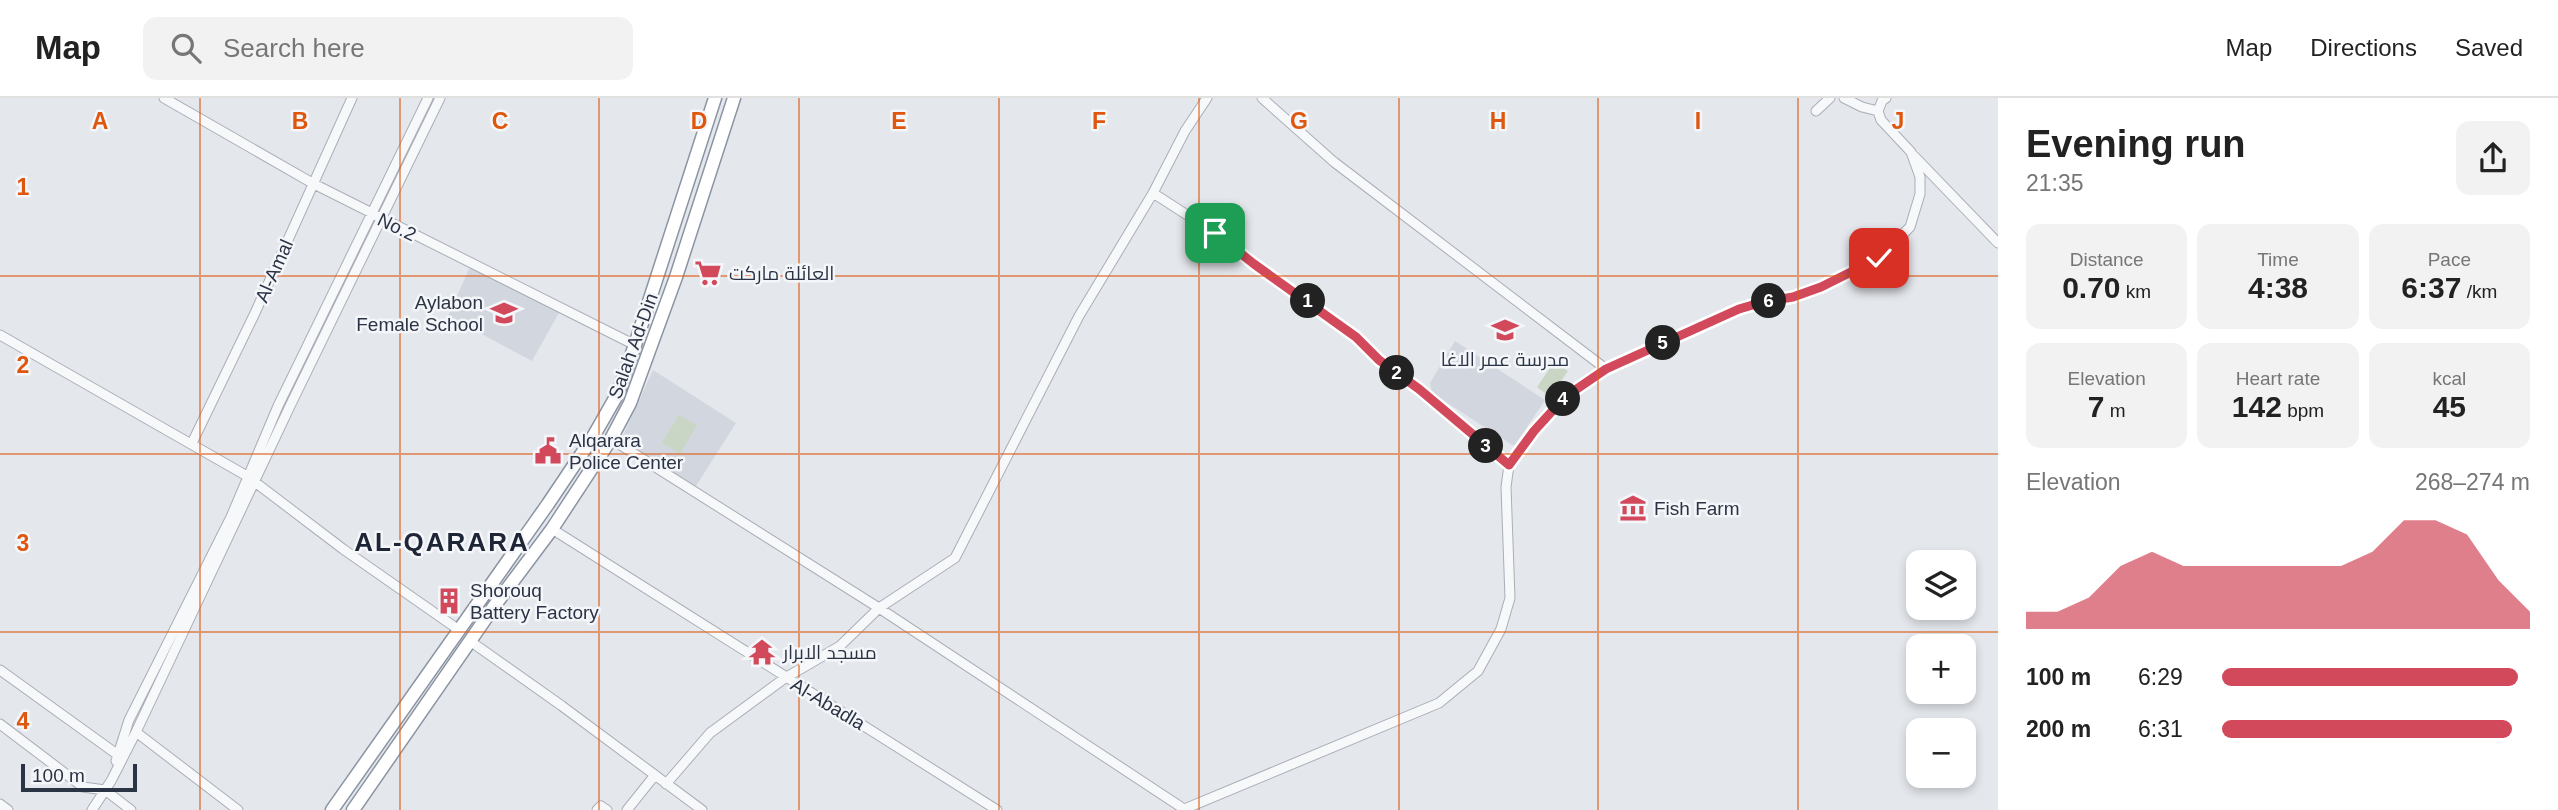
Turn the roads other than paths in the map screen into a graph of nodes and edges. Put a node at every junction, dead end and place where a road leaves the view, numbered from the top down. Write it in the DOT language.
graph roads {
  1 [pos="164,98"];
  2 [pos="352,98"];
  3 [pos="428,98"];
  4 [pos="440,98"];
  5 [pos="715,98"];
  6 [pos="734,98"];
  7 [pos="1206,98"];
  8 [pos="1262,98"];
  9 [pos="1830,98"];
  10 [pos="1844,98"];
  11 [pos="1886,98"];
  12 [pos="179,102"];
  13 [pos="1815,111"];
  14 [pos="1878,111"];
  15 [pos="1911,152"];
  16 [pos="314,184"];
  17 [pos="1153,193"];
  18 [pos="371,214"];
  19 [pos="381,218"];
  20 [pos="1998,243"];
  21 [pos="0,335"];
  22 [pos="635,345"];
  23 [pos="1606,369"];
  24 [pos="611,439"];
  25 [pos="192,443"];
  26 [pos="1509,465"];
  27 [pos="251,479"];
  28 [pos="552,529"];
  29 [pos="521,543"];
  30 [pos="534,552"];
  31 [pos="500,572"];
  32 [pos="512,583"];
  33 [pos="878,608"];
  34 [pos="459,631"];
  35 [pos="470,642"];
  36 [pos="0,670"];
  37 [pos="785,678"];
  38 [pos="0,724"];
  39 [pos="136,732"];
  40 [pos="118,755"];
  41 [pos="655,775"];
  42 [pos="111,781"];
  43 [pos="666,784"];
  44 [pos="104,790"];
  45 [pos="0,804"];
  46 [pos="8,810"];
  47 [pos="92,810"];
  48 [pos="131,810"];
  49 [pos="238,810"];
  50 [pos="332,810"];
  51 [pos="353,810"];
  52 [pos="597,810"];
  53 [pos="607,810"];
  54 [pos="626,810"];
  55 [pos="702,810"];
  56 [pos="997,810"];
  57 [pos="1183,810"];
  1 -- 12 [label="street, No.2"];
  2 -- 16 [label="street, Al-Amal"];
  3 -- 18 [label="street"];
  4 -- 19 [label="street"];
  5 -- 22 [label="highway, Salah Ad-Din"];
  6 -- 24 [label="highway, Salah Ad-Din"];
  7 -- 17 [label="street"];
  8 -- 23 [label="street"];
  9 -- 13 [label="street"];
  10 -- 14 [label="street"];
  11 -- 14 [label="street"];
  12 -- 16 [label="street, No.2"];
  14 -- 15 [label="street"];
  15 -- 20 [label="street"];
  15 -- 23 [label="street"];
  16 -- 18 [label="street, No.2"];
  16 -- 25 [label="street, Al-Amal"];
  17 -- 26 [label="street"];
  17 -- 33 [label="street"];
  18 -- 19 [label="street, No.2"];
  18 -- 27 [label="street"];
  19 -- 22 [label="street, No.2"];
  19 -- 27 [label="street"];
  21 -- 25 [label="street"];
  22 -- 29 [label="highway, Salah Ad-Din"];
  23 -- 26 [label="street"];
  24 -- 28 [label="highway, Salah Ad-Din"];
  24 -- 33 [label="street"];
  25 -- 27 [label="street"];
  26 -- 57 [label="street"];
  27 -- 34 [label="street"];
  27 -- 39 [label="street"];
  27 -- 40 [label="street"];
  28 -- 30 [label="highway, Salah Ad-Din"];
  28 -- 37 [label="street, Al-Abadla"];
  29 -- 30 [label="highway"];
  29 -- 31 [label="highway, Salah Ad-Din"];
  30 -- 32 [label="highway, Salah Ad-Din"];
  31 -- 32 [label="highway"];
  31 -- 34 [label="highway, Salah Ad-Din"];
  32 -- 35 [label="highway, Salah Ad-Din"];
  33 -- 37 [label="street"];
  33 -- 57 [label="street"];
  34 -- 50 [label="highway, Salah Ad-Din"];
  35 -- 41 [label="street"];
  35 -- 51 [label="highway, Salah Ad-Din"];
  36 -- 40 [label="street"];
  37 -- 43 [label="street"];
  37 -- 56 [label="street, Al-Abadla"];
  38 -- 44 [label="street"];
  39 -- 42 [label="street"];
  39 -- 49 [label="street"];
  40 -- 42 [label="street"];
  41 -- 43 [label="street"];
  41 -- 54 [label="street"];
  42 -- 44 [label="street"];
  43 -- 55 [label="street"];
  44 -- 47 [label="street"];
  44 -- 48 [label="street"];
  45 -- 46 [label="street"];
  52 -- 53 [label="street"];
}
